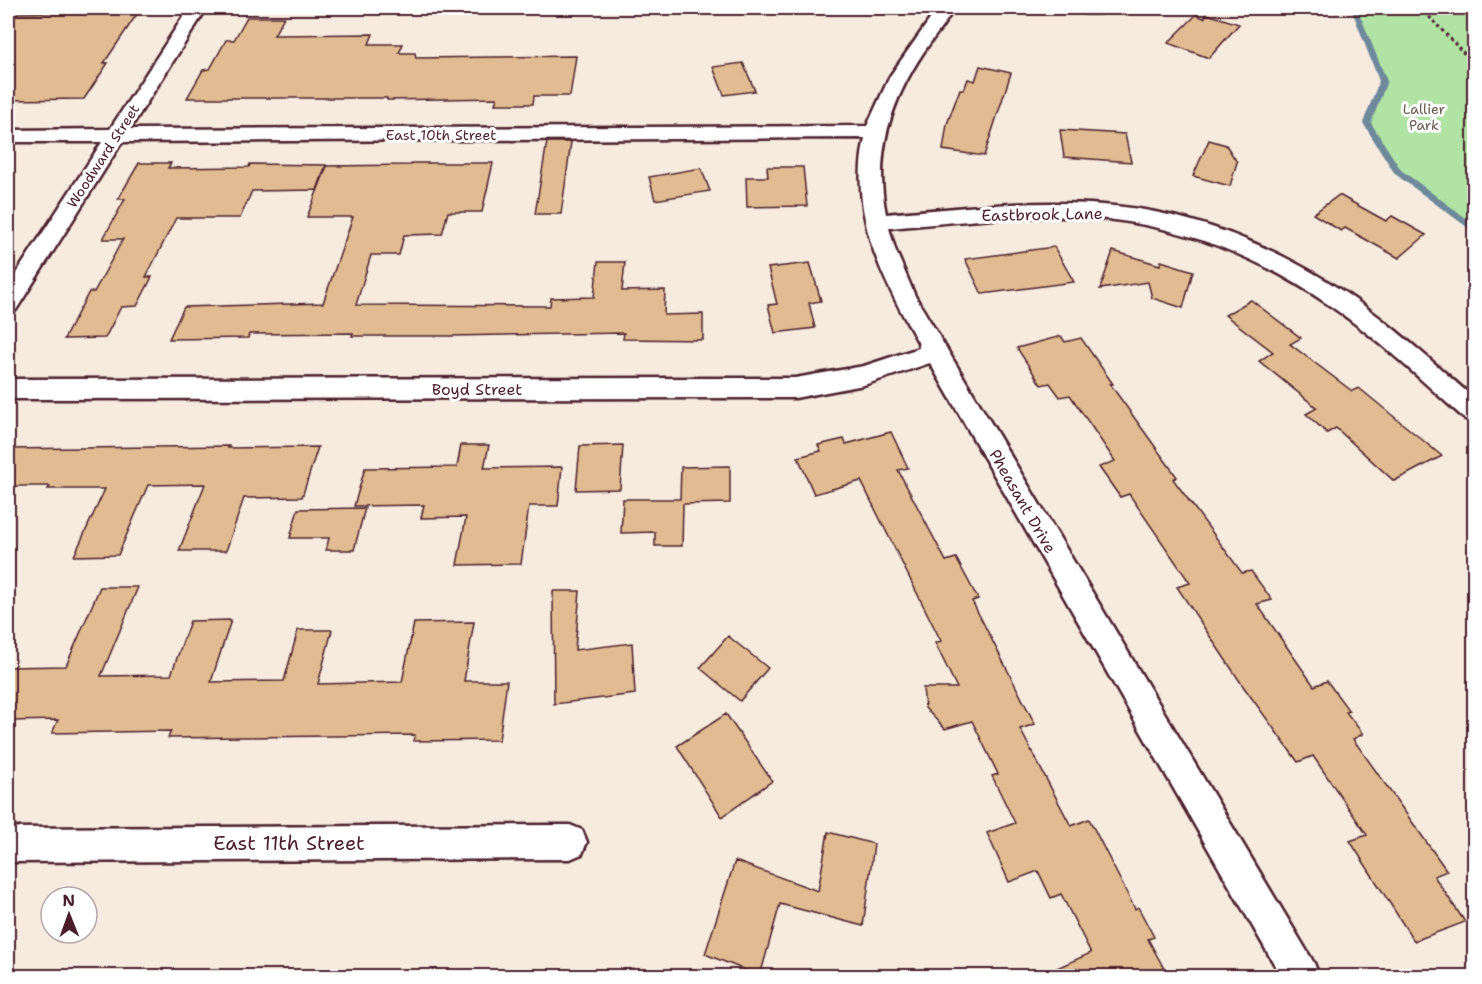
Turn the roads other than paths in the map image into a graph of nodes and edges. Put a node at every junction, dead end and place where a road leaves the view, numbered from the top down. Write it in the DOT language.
graph roads {
  1 [pos="198,8"];
  2 [pos="946,8"];
  3 [pos="1085,8"];
  4 [pos="1099,8"];
  5 [pos="875,132"];
  6 [pos="8,136"];
  7 [pos="115,137"];
  8 [pos="875,222"];
  9 [pos="8,304"];
  10 [pos="930,342"];
  11 [pos="8,389"];
  12 [pos="1474,412"];
  13 [pos="570,842"];
  14 [pos="8,845"];
  15 [pos="1301,976"];
  1 -- 7 [label="street, Woodward Street"];
  2 -- 5 [label="street, Pheasant Drive"];
  3 -- 4 [label="street"];
  5 -- 7 [label="street, East 10th Street"];
  5 -- 8 [label="street, Pheasant Drive"];
  6 -- 7 [label="street, East 10th Street"];
  7 -- 9 [label="street, Woodward Street"];
  8 -- 10 [label="street, Pheasant Drive"];
  8 -- 12 [label="street, Eastbrook Lane"];
  10 -- 11 [label="street, Boyd Street"];
  10 -- 15 [label="street, Pheasant Drive"];
  13 -- 14 [label="street, East 11th Street"];
}
